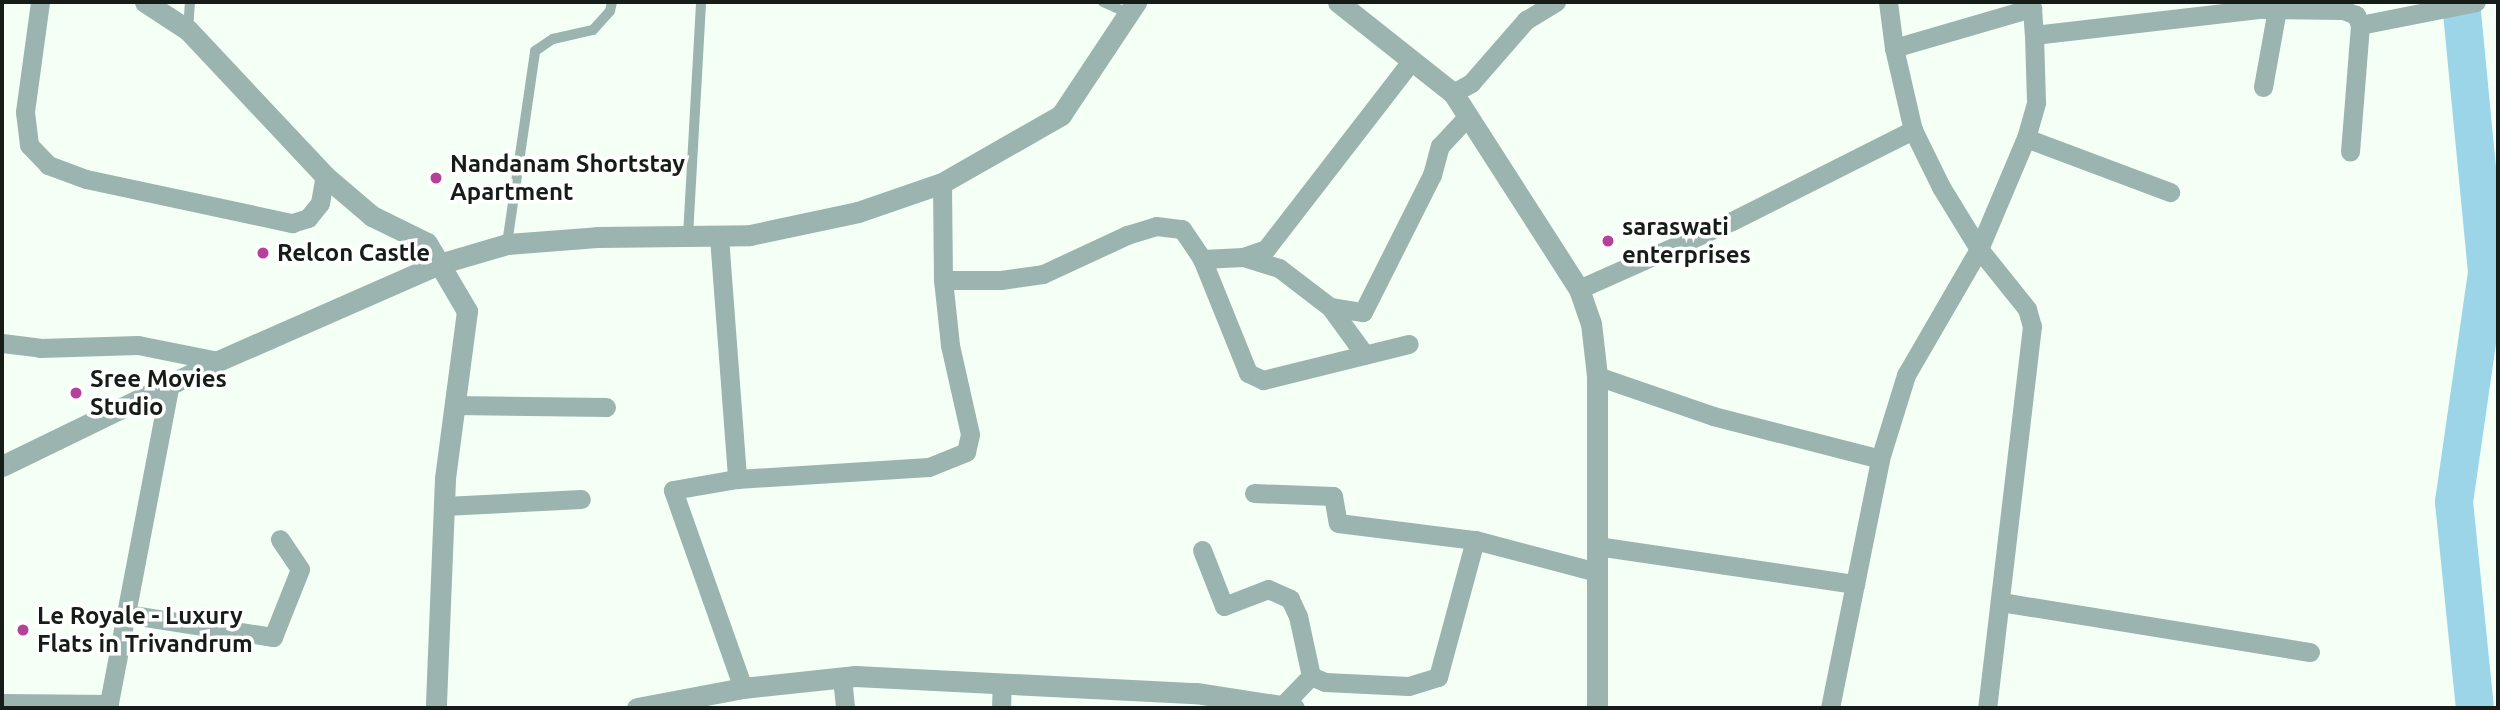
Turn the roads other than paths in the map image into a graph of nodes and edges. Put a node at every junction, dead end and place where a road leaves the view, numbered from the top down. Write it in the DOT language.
graph roads {
  1 [pos="40,2"];
  2 [pos="145,2"];
  3 [pos="190,2"];
  4 [pos="611,2"];
  5 [pos="701,2"];
  6 [pos="1102,2"];
  7 [pos="1338,2"];
  8 [pos="1556,2"];
  9 [pos="1888,2"];
  10 [pos="2476,2"];
  11 [pos="1132,7"];
  12 [pos="2277,9"];
  13 [pos="2360,25"];
  14 [pos="188,30"];
  15 [pos="2034,34"];
  16 [pos="1894,48"];
  17 [pos="1412,60"];
  18 [pos="2263,87"];
  19 [pos="1454,93"];
  20 [pos="1468,116"];
  21 [pos="1913,130"];
  22 [pos="2026,138"];
  23 [pos="2350,152"];
  24 [pos="326,176"];
  25 [pos="942,183"];
  26 [pos="2170,192"];
  27 [pos="688,236"];
  28 [pos="719,237"];
  29 [pos="507,244"];
  30 [pos="1979,249"];
  31 [pos="1243,257"];
  32 [pos="1202,259"];
  33 [pos="439,264"];
  34 [pos="943,280"];
  35 [pos="1579,289"];
  36 [pos="1330,307"];
  37 [pos="2,344"];
  38 [pos="1409,344"];
  39 [pos="1364,355"];
  40 [pos="218,361"];
  41 [pos="1597,376"];
  42 [pos="169,388"];
  43 [pos="455,405"];
  44 [pos="606,407"];
  45 [pos="1880,459"];
  46 [pos="2,466"];
  47 [pos="737,479"];
  48 [pos="1254,493"];
  49 [pos="581,499"];
  50 [pos="444,506"];
  51 [pos="280,539"];
  52 [pos="1475,540"];
  53 [pos="1597,546"];
  54 [pos="1202,550"];
  55 [pos="1597,572"];
  56 [pos="1855,584"];
  57 [pos="2001,602"];
  58 [pos="126,614"];
  59 [pos="2310,652"];
  60 [pos="1311,676"];
  61 [pos="842,678"];
  62 [pos="1002,683"];
  63 [pos="743,688"];
  64 [pos="1196,701"];
  65 [pos="2,703"];
  66 [pos="108,706"];
  67 [pos="1289,706"];
  68 [pos="646,707"];
  69 [pos="436,708"];
  70 [pos="845,708"];
  71 [pos="1000,708"];
  72 [pos="1597,708"];
  73 [pos="1830,708"];
  74 [pos="1987,708"];
  1 -- 24 [label="street"];
  2 -- 14 [label="street"];
  3 -- 14 [label="lane"];
  4 -- 29 [label="lane"];
  5 -- 27 [label="lane"];
  6 -- 11 [label="lane"];
  7 -- 17 [label="street"];
  8 -- 19 [label="street"];
  9 -- 16 [label="street"];
  10 -- 13 [label="street"];
  11 -- 25 [label="street"];
  12 -- 13 [label="street"];
  12 -- 15 [label="street"];
  12 -- 18 [label="street"];
  13 -- 23 [label="street"];
  14 -- 24 [label="street"];
  15 -- 16 [label="street"];
  15 -- 22 [label="street"];
  16 -- 21 [label="street"];
  17 -- 19 [label="street"];
  17 -- 31 [label="street"];
  19 -- 20 [label="street"];
  20 -- 35 [label="street"];
  20 -- 36 [label="street"];
  21 -- 30 [label="street"];
  21 -- 35 [label="street"];
  22 -- 26 [label="street"];
  22 -- 30 [label="street"];
  24 -- 33 [label="street"];
  25 -- 28 [label="street"];
  25 -- 34 [label="street"];
  27 -- 28 [label="street"];
  27 -- 29 [label="street"];
  28 -- 47 [label="street"];
  29 -- 33 [label="street"];
  30 -- 45 [label="street"];
  30 -- 57 [label="street"];
  31 -- 32 [label="street"];
  31 -- 36 [label="street"];
  32 -- 34 [label="street"];
  32 -- 39 [label="street"];
  33 -- 40 [label="street"];
  33 -- 43 [label="street"];
  34 -- 47 [label="street"];
  35 -- 41 [label="street"];
  36 -- 39 [label="street"];
  37 -- 40 [label="street"];
  38 -- 39 [label="street"];
  40 -- 42 [label="street"];
  41 -- 45 [label="street"];
  41 -- 53 [label="street"];
  42 -- 46 [label="street"];
  42 -- 58 [label="street"];
  43 -- 44 [label="street"];
  43 -- 50 [label="street"];
  45 -- 56 [label="street"];
  47 -- 63 [label="street"];
  48 -- 52 [label="street"];
  49 -- 50 [label="street"];
  50 -- 69 [label="street"];
  51 -- 58 [label="street"];
  52 -- 55 [label="street"];
  52 -- 60 [label="street"];
  53 -- 55 [label="street"];
  53 -- 56 [label="street"];
  54 -- 60 [label="street"];
  55 -- 72 [label="street"];
  56 -- 73 [label="street"];
  57 -- 59 [label="street"];
  57 -- 74 [label="street"];
  58 -- 66 [label="street"];
  60 -- 67 [label="street"];
  61 -- 62 [label="street"];
  61 -- 63 [label="street"];
  61 -- 70 [label="street"];
  62 -- 64 [label="street"];
  62 -- 71 [label="street"];
  63 -- 68 [label="street"];
  64 -- 67 [label="street"];
  65 -- 66 [label="street"];
}
